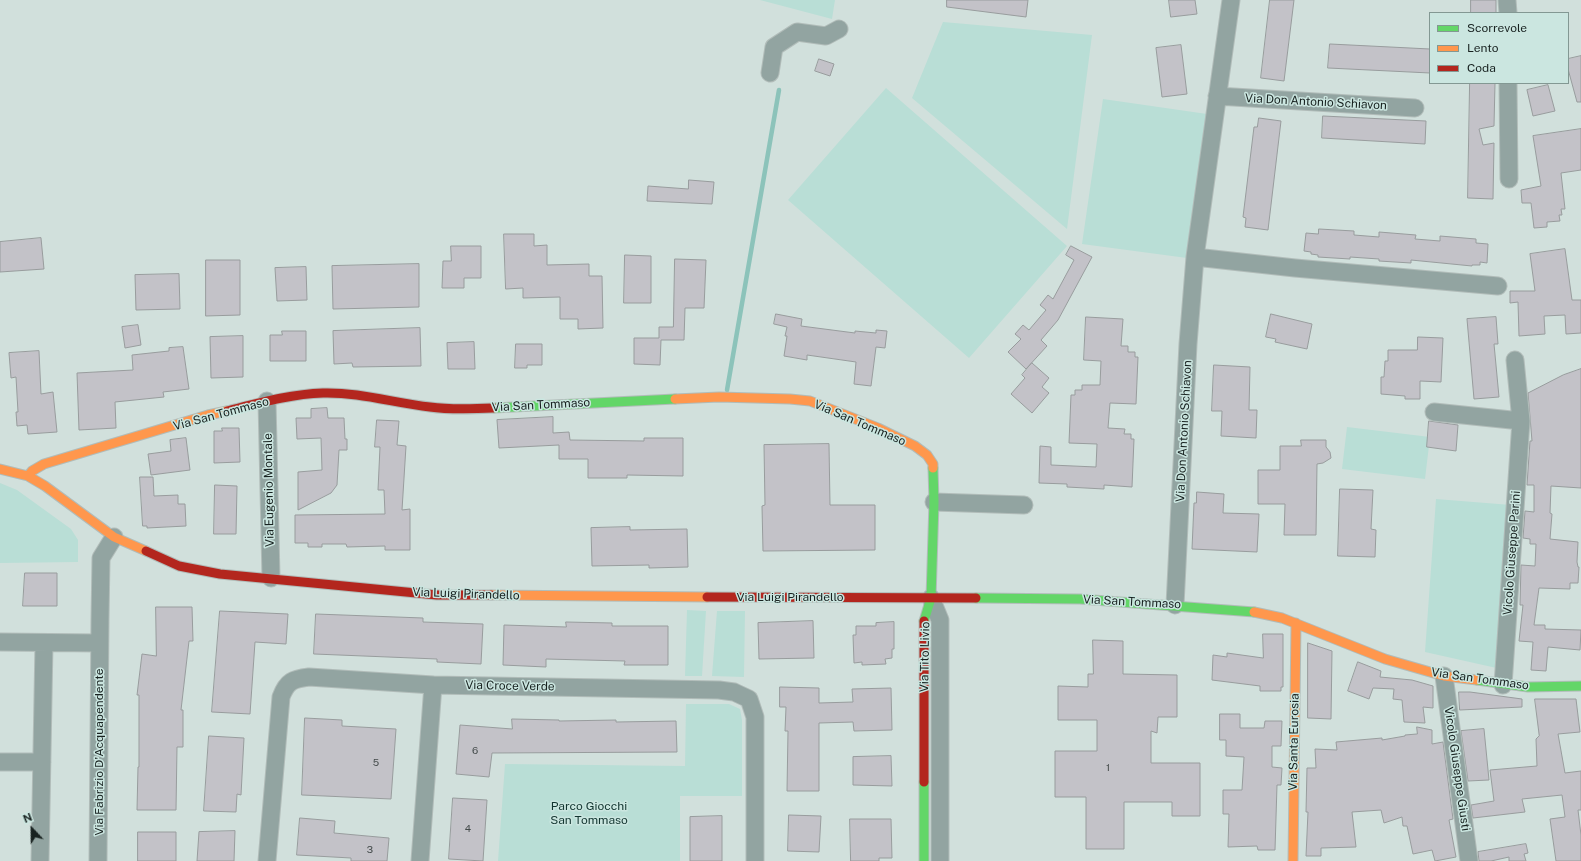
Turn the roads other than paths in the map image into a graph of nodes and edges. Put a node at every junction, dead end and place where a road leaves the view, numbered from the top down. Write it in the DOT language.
graph roads {
  1 [pos="1231,0"];
  2 [pos="1508,0"];
  3 [pos="1508,12"];
  4 [pos="839,29"];
  5 [pos="770,73"];
  6 [pos="1508,84"];
  7 [pos="1217,96"];
  8 [pos="1415,108"];
  9 [pos="1509,179"];
  10 [pos="1195,258"];
  11 [pos="1498,286"];
  12 [pos="1515,360"];
  13 [pos="267,401"];
  14 [pos="1434,412"];
  15 [pos="1521,421"];
  16 [pos="0,469"];
  17 [pos="28,476"];
  18 [pos="934,502"];
  19 [pos="1024,505"];
  20 [pos="114,537"];
  21 [pos="271,578"];
  22 [pos="931,598"];
  23 [pos="1175,605"];
  24 [pos="1296,623"];
  25 [pos="0,642"];
  26 [pos="44,643"];
  27 [pos="100,643"];
  28 [pos="1444,676"];
  29 [pos="1504,684"];
  30 [pos="433,685"];
  31 [pos="1581,686"];
  32 [pos="0,762"];
  33 [pos="42,762"];
  34 [pos="932,819"];
  35 [pos="40,861"];
  36 [pos="98,861"];
  37 [pos="267,861"];
  38 [pos="420,861"];
  39 [pos="755,861"];
  40 [pos="924,861"];
  41 [pos="940,861"];
  42 [pos="1293,861"];
  43 [pos="1469,861"];
  1 -- 7 [label="street, Via Don Antonio Schiavon"];
  2 -- 3 [label="street"];
  4 -- 5 [label="street"];
  6 -- 9 [label="street"];
  7 -- 8 [label="street, Via Don Antonio Schiavon"];
  7 -- 10 [label="street, Via Don Antonio Schiavon"];
  10 -- 11 [label="street"];
  10 -- 23 [label="street, Via Don Antonio Schiavon"];
  12 -- 15 [label="street, Vicolo Giuseppe Parini"];
  13 -- 17 [label="street, Via San Tommaso"];
  13 -- 18 [label="street, Via San Tommaso"];
  13 -- 21 [label="street, Via Eugenio Montale"];
  14 -- 15 [label="street"];
  15 -- 29 [label="street, Vicolo Giuseppe Parini"];
  16 -- 17 [label="street"];
  17 -- 20 [label="street, Via Luigi Pirandello"];
  18 -- 19 [label="street"];
  18 -- 22 [label="street, Via San Tommaso"];
  20 -- 21 [label="street, Via Luigi Pirandello"];
  20 -- 27 [label="street, Via Fabrizio D'Acquapendente"];
  21 -- 22 [label="street, Via Luigi Pirandello"];
  22 -- 23 [label="street, Via San Tommaso"];
  22 -- 34 [label="street, Via Tito Livio"];
  23 -- 24 [label="street, Via San Tommaso"];
  24 -- 28 [label="street, Via San Tommaso"];
  24 -- 42 [label="street, Via Santa Eurosia"];
  25 -- 26 [label="street"];
  26 -- 27 [label="street"];
  26 -- 33 [label="street"];
  27 -- 36 [label="street, Via Fabrizio D'Acquapendente"];
  28 -- 29 [label="street, Via San Tommaso"];
  28 -- 43 [label="street, Vicolo Giuseppe Giusti"];
  29 -- 31 [label="street, Via San Tommaso"];
  30 -- 37 [label="street, Via Croce Verde"];
  30 -- 38 [label="street"];
  30 -- 39 [label="street, Via Croce Verde"];
  32 -- 33 [label="street"];
  33 -- 35 [label="street"];
  34 -- 40 [label="street, Via Tito Livio"];
  34 -- 41 [label="street, Via Tito Livio"];
}
